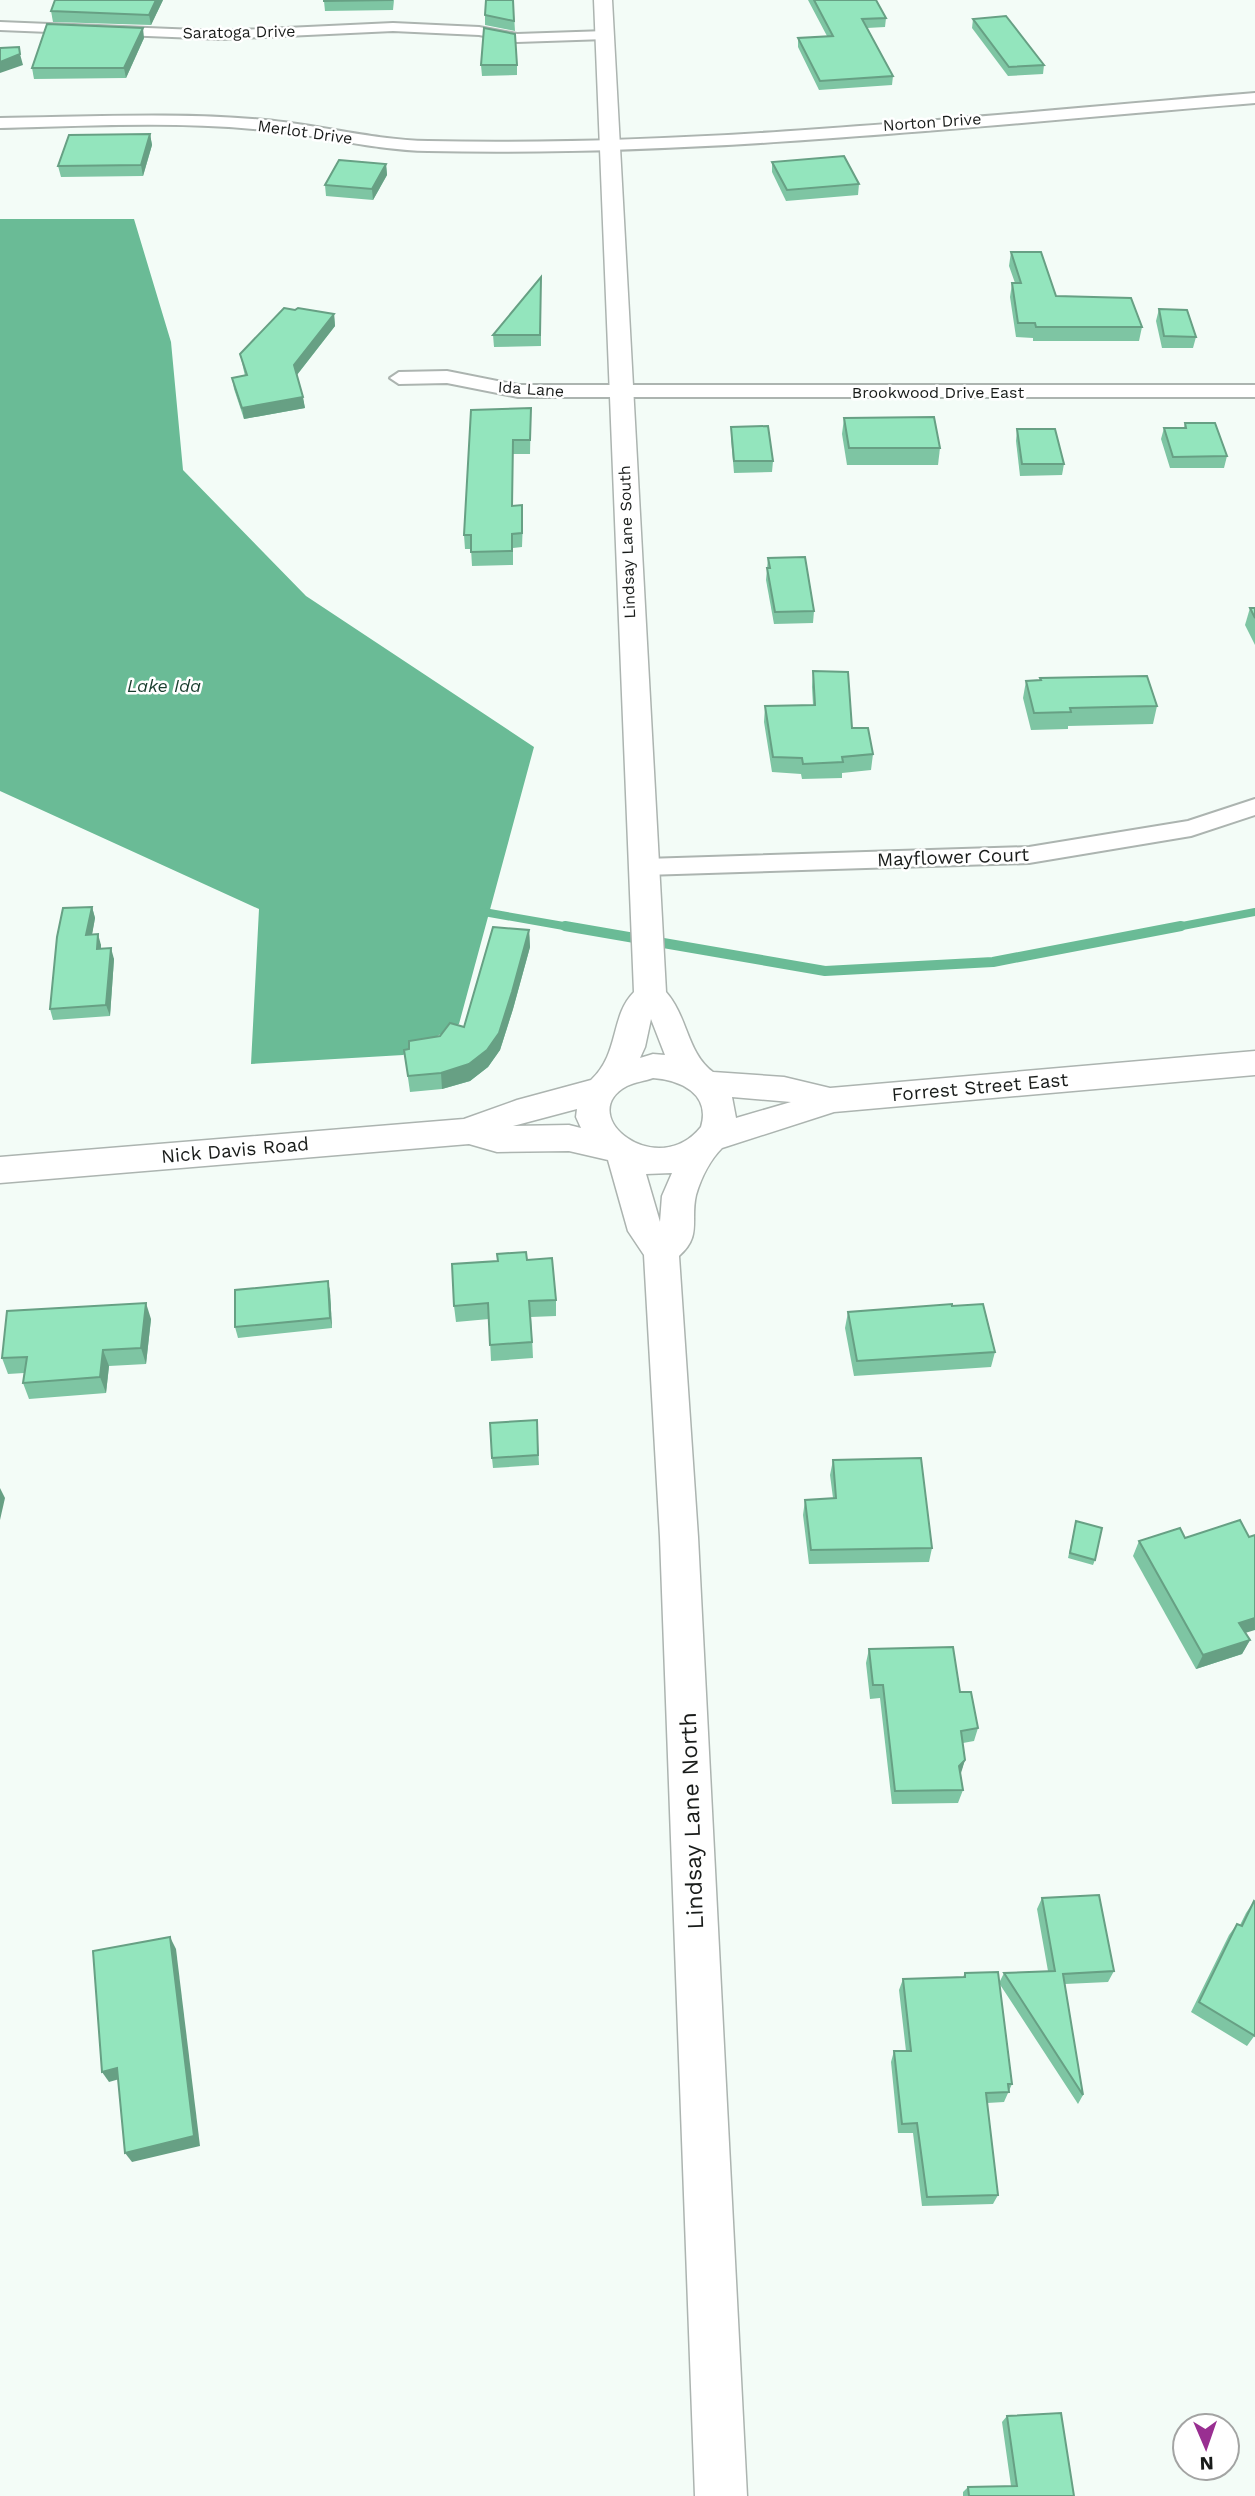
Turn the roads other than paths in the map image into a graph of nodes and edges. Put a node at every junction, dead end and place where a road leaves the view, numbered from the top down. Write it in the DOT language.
graph roads {
  1 [pos="603,0"];
  2 [pos="0,26"];
  3 [pos="606,35"];
  4 [pos="1255,98"];
  5 [pos="0,123"];
  6 [pos="610,143"];
  7 [pos="399,378"];
  8 [pos="1255,391"];
  9 [pos="621,393"];
  10 [pos="1255,807"];
  11 [pos="645,867"];
  12 [pos="650,995"];
  13 [pos="1255,1063"];
  14 [pos="698,1078"];
  15 [pos="607,1083"];
  16 [pos="829,1100"];
  17 [pos="469,1131"];
  18 [pos="705,1145"];
  19 [pos="616,1150"];
  20 [pos="0,1170"];
  21 [pos="661,1251"];
  22 [pos="721,2496"];
  1 -- 3 [label="street, Lindsay Lane South"];
  2 -- 3 [label="street, Saratoga Drive"];
  3 -- 6 [label="street, Lindsay Lane South"];
  4 -- 6 [label="street, Norton Drive"];
  5 -- 6 [label="street, Merlot Drive"];
  6 -- 9 [label="street, Lindsay Lane South"];
  7 -- 9 [label="street, Ida Lane"];
  8 -- 9 [label="street, Brookwood Drive East"];
  9 -- 11 [label="street, Lindsay Lane South"];
  10 -- 11 [label="street, Mayflower Court"];
  11 -- 12 [label="street, Lindsay Lane South"];
  12 -- 14 [label="street"];
  12 -- 15 [label="street"];
  13 -- 16 [label="street, Forrest Street East"];
  14 -- 15 [label="street"];
  14 -- 16 [label="street"];
  14 -- 18 [label="street"];
  15 -- 17 [label="street, Nick Davis Road"];
  15 -- 19 [label="street"];
  16 -- 18 [label="street, Forrest Street East"];
  17 -- 19 [label="street, Nick Davis Road"];
  17 -- 20 [label="street, Nick Davis Road"];
  18 -- 19 [label="street"];
  18 -- 21 [label="street"];
  19 -- 21 [label="street, Lindsay Lane North"];
  21 -- 22 [label="street, Lindsay Lane North"];
}
